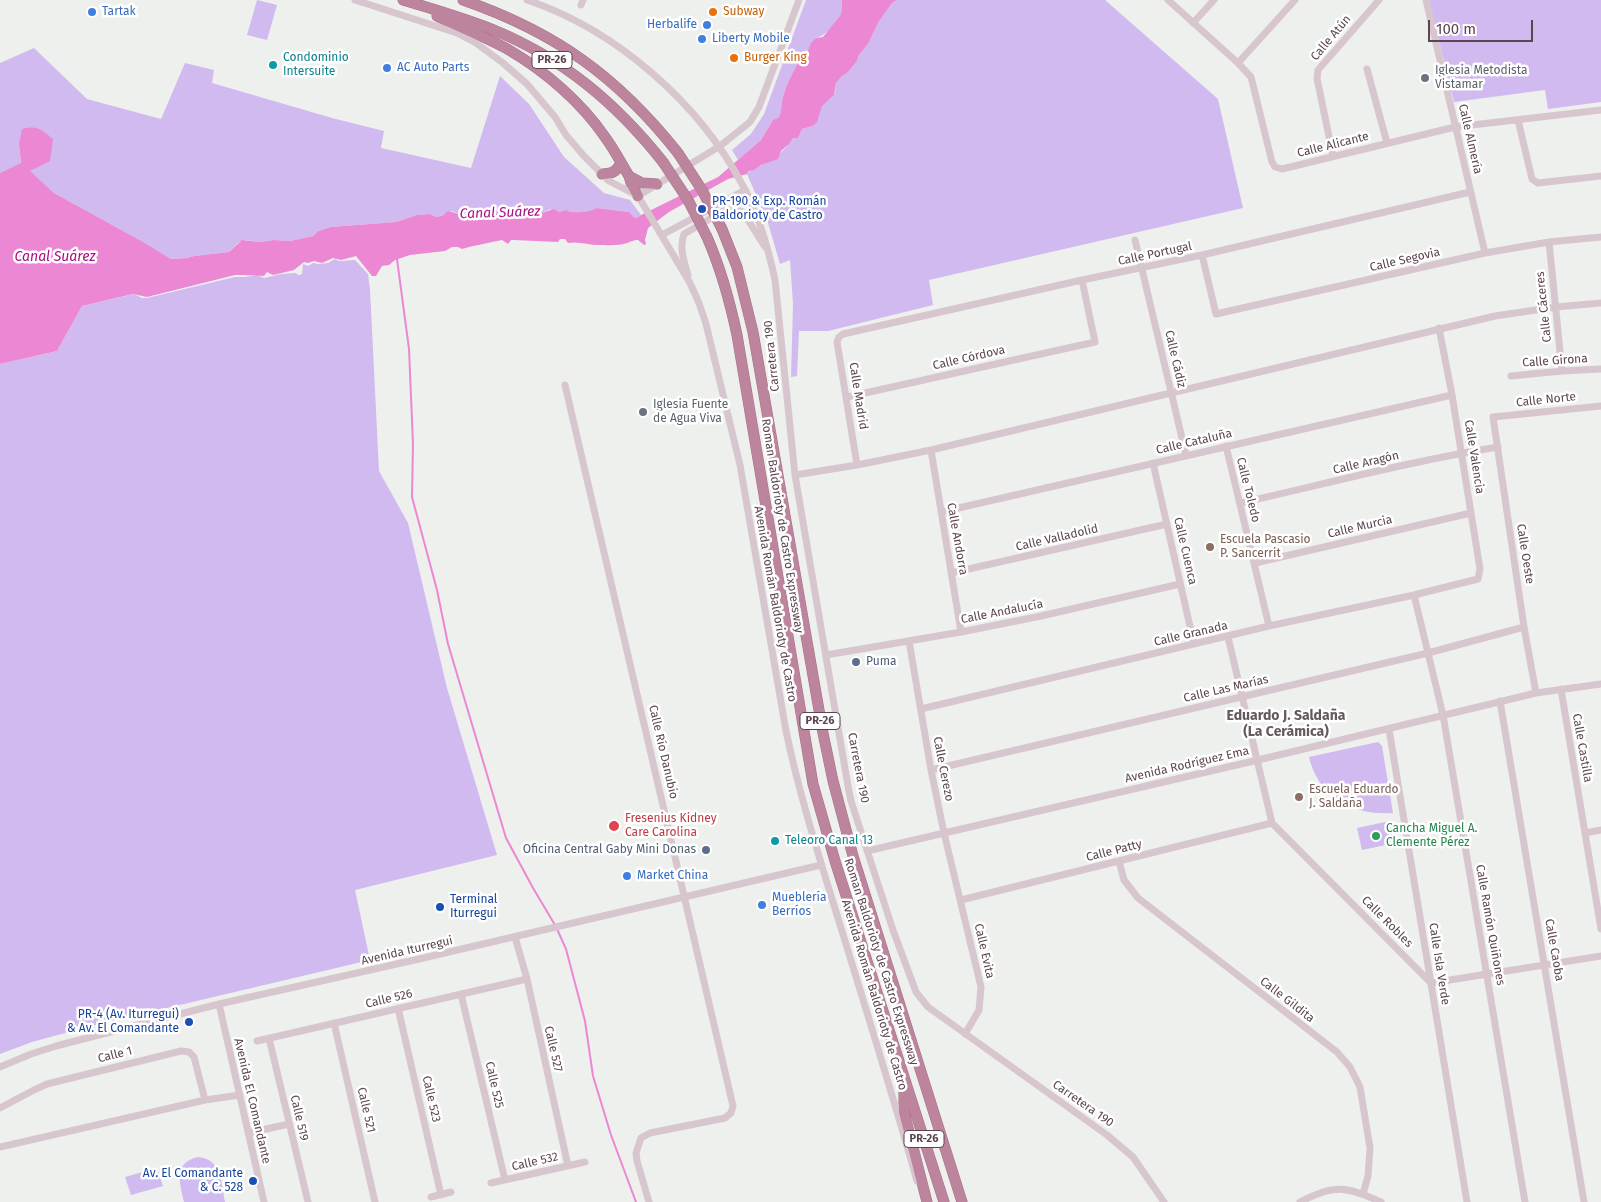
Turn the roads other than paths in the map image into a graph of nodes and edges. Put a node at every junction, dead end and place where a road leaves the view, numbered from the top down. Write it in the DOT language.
graph roads {
  1 [pos="354,0"];
  2 [pos="462,0"];
  3 [pos="527,0"];
  4 [pos="799,0"];
  5 [pos="1168,0"];
  6 [pos="1214,0"];
  7 [pos="1295,0"];
  8 [pos="1379,0"];
  9 [pos="1426,0"];
  10 [pos="407,1"];
  11 [pos="1193,23"];
  12 [pos="1238,63"];
  13 [pos="1367,69"];
  14 [pos="1601,110"];
  15 [pos="1518,120"];
  16 [pos="1456,127"];
  17 [pos="1386,143"];
  18 [pos="720,146"];
  19 [pos="1334,156"];
  20 [pos="621,163"];
  21 [pos="602,174"];
  22 [pos="629,176"];
  23 [pos="1601,176"];
  24 [pos="657,184"];
  25 [pos="744,187"];
  26 [pos="1470,192"];
  27 [pos="638,196"];
  28 [pos="1601,237"];
  29 [pos="664,238"];
  30 [pos="1135,240"];
  31 [pos="1549,242"];
  32 [pos="1486,253"];
  33 [pos="770,254"];
  34 [pos="1202,255"];
  35 [pos="1142,269"];
  36 [pos="1082,280"];
  37 [pos="690,283"];
  38 [pos="1601,302"];
  39 [pos="1556,307"];
  40 [pos="1439,328"];
  41 [pos="843,334"];
  42 [pos="1601,370"];
  43 [pos="1562,371"];
  44 [pos="1511,376"];
  45 [pos="565,385"];
  46 [pos="1171,392"];
  47 [pos="1452,395"];
  48 [pos="847,397"];
  49 [pos="1601,406"];
  50 [pos="1493,417"];
  51 [pos="1226,446"];
  52 [pos="1498,447"];
  53 [pos="930,450"];
  54 [pos="1462,453"];
  55 [pos="1186,455"];
  56 [pos="1153,464"];
  57 [pos="858,465"];
  58 [pos="795,475"];
  59 [pos="1240,503"];
  60 [pos="941,512"];
  61 [pos="1471,513"];
  62 [pos="1167,524"];
  63 [pos="1255,563"];
  64 [pos="952,573"];
  65 [pos="1467,582"];
  66 [pos="1180,584"];
  67 [pos="1414,595"];
  68 [pos="1269,626"];
  69 [pos="1524,627"];
  70 [pos="961,632"];
  71 [pos="1228,637"];
  72 [pos="910,641"];
  73 [pos="1194,644"];
  74 [pos="1428,653"];
  75 [pos="826,655"];
  76 [pos="1601,684"];
  77 [pos="1561,689"];
  78 [pos="1536,693"];
  79 [pos="1242,696"];
  80 [pos="1500,701"];
  81 [pos="921,709"];
  82 [pos="1443,715"];
  83 [pos="1389,729"];
  84 [pos="1258,760"];
  85 [pos="931,770"];
  86 [pos="1272,822"];
  87 [pos="1601,830"];
  88 [pos="944,833"];
  89 [pos="1585,834"];
  90 [pos="867,852"];
  91 [pos="1119,861"];
  92 [pos="821,865"];
  93 [pos="1598,895"];
  94 [pos="686,898"];
  95 [pos="960,900"];
  96 [pos="1601,929"];
  97 [pos="516,937"];
  98 [pos="1601,956"];
  99 [pos="1545,965"];
  100 [pos="1488,974"];
  101 [pos="527,980"];
  102 [pos="1431,983"];
  103 [pos="462,994"];
  104 [pos="219,1004"];
  105 [pos="398,1008"];
  106 [pos="334,1023"];
  107 [pos="965,1034"];
  108 [pos="269,1038"];
  109 [pos="257,1041"];
  110 [pos="0,1067"];
  111 [pos="904,1075"];
  112 [pos="240,1095"];
  113 [pos="205,1100"];
  114 [pos="0,1108"];
  115 [pos="289,1124"];
  116 [pos="248,1133"];
  117 [pos="0,1147"];
  118 [pos="585,1162"];
  119 [pos="568,1166"];
  120 [pos="505,1180"];
  121 [pos="491,1183"];
  122 [pos="452,1192"];
  123 [pos="1363,1194"];
  124 [pos="441,1195"];
  125 [pos="431,1197"];
  126 [pos="926,1199"];
  127 [pos="264,1202"];
  128 [pos="308,1202"];
  129 [pos="375,1202"];
  130 [pos="649,1202"];
  131 [pos="944,1202"];
  132 [pos="962,1202"];
  133 [pos="1164,1202"];
  134 [pos="1300,1202"];
  135 [pos="1381,1202"];
  136 [pos="1467,1202"];
  137 [pos="1525,1202"];
  138 [pos="1584,1202"];
  1 -- 21 [label="street"];
  2 -- 132 [label="highway, Roman Baldorioty de Castro Expressway / PR-26, bridge"];
  3 -- 18 [label="street, Carretera 190"];
  4 -- 18 [label="street"];
  5 -- 11 [label="street, Calle Alicante"];
  6 -- 11 [label="street"];
  7 -- 12 [label="street"];
  8 -- 19 [label="street, Calle Atún"];
  9 -- 16 [label="street, Calle Almería"];
  10 -- 20 [label="highway"];
  10 -- 111 [label="highway, Roman Baldorioty de Castro Expressway / PR-26, bridge"];
  11 -- 12 [label="street, Calle Alicante"];
  12 -- 19 [label="street, Calle Alicante"];
  13 -- 17 [label="street"];
  14 -- 15 [label="street, Calle Alicante"];
  15 -- 16 [label="street, Calle Alicante"];
  15 -- 23 [label="street"];
  16 -- 17 [label="street, Calle Alicante"];
  16 -- 26 [label="street, Calle Almería"];
  17 -- 19 [label="street, Calle Alicante"];
  18 -- 24 [label="street"];
  18 -- 25 [label="street, Carretera 190"];
  20 -- 21 [label="highway"];
  20 -- 22 [label="highway"];
  21 -- 27 [label="street"];
  22 -- 24 [label="highway"];
  22 -- 27 [label="highway"];
  24 -- 27 [label="street"];
  25 -- 29 [label="street"];
  25 -- 33 [label="street, Carretera 190"];
  26 -- 32 [label="street, Calle Almería"];
  26 -- 34 [label="street, Calle Portugal"];
  27 -- 29 [label="street, Avenida Román Baldorioty de Castro"];
  28 -- 31 [label="street, Calle Segovia"];
  29 -- 37 [label="street, Avenida Román Baldorioty de Castro"];
  30 -- 35 [label="street, Calle Cádiz"];
  31 -- 32 [label="street, Calle Segovia"];
  31 -- 39 [label="street, Calle Cáceres"];
  32 -- 34 [label="street, Calle Segovia"];
  33 -- 37 [label="street"];
  33 -- 58 [label="street, Carretera 190"];
  34 -- 35 [label="street, Calle Portugal"];
  35 -- 36 [label="street, Calle Portugal"];
  35 -- 46 [label="street, Calle Cádiz"];
  36 -- 41 [label="street, Calle Portugal"];
  36 -- 48 [label="street, Calle Córdova"];
  37 -- 92 [label="street, Avenida Román Baldorioty de Castro"];
  38 -- 39 [label="street"];
  39 -- 40 [label="street"];
  39 -- 43 [label="street, Calle Cáceres"];
  40 -- 46 [label="street"];
  40 -- 47 [label="street, Calle Valencia"];
  41 -- 48 [label="street, Calle Madrid"];
  42 -- 43 [label="street, Calle Girona"];
  43 -- 44 [label="street, Calle Girona"];
  45 -- 94 [label="street, Calle Río Danubio"];
  46 -- 53 [label="street"];
  46 -- 55 [label="street, Calle Cádiz"];
  47 -- 51 [label="street, Calle Cataluña"];
  47 -- 54 [label="street, Calle Valencia"];
  48 -- 57 [label="street, Calle Madrid"];
  49 -- 50 [label="street, Calle Norte"];
  50 -- 52 [label="street, Calle Oeste"];
  51 -- 55 [label="street, Calle Cataluña"];
  51 -- 59 [label="street, Calle Toledo"];
  52 -- 54 [label="street, Calle Aragón"];
  52 -- 69 [label="street, Calle Oeste"];
  53 -- 57 [label="street"];
  53 -- 60 [label="street, Calle Andorra"];
  54 -- 59 [label="street, Calle Aragón"];
  54 -- 61 [label="street, Calle Valencia"];
  55 -- 56 [label="street, Calle Cataluña"];
  56 -- 60 [label="street, Calle Cataluña"];
  56 -- 62 [label="street, Calle Cuenca"];
  57 -- 58 [label="street"];
  58 -- 75 [label="street, Carretera 190"];
  59 -- 63 [label="street, Calle Toledo"];
  60 -- 64 [label="street, Calle Andorra"];
  61 -- 63 [label="street, Calle Murcia"];
  61 -- 65 [label="street, Calle Valencia"];
  62 -- 64 [label="street, Calle Valladolid"];
  62 -- 66 [label="street, Calle Cuenca"];
  63 -- 68 [label="street, Calle Toledo"];
  64 -- 70 [label="street, Calle Andorra"];
  65 -- 67 [label="street, Calle Granada"];
  66 -- 70 [label="street, Calle Andalucía"];
  66 -- 73 [label="street, Calle Cuenca"];
  67 -- 68 [label="street, Calle Granada"];
  67 -- 74 [label="street, Calle Ramón Quiñones"];
  68 -- 71 [label="street, Calle Granada"];
  69 -- 74 [label="street, Calle Las Marías"];
  69 -- 78 [label="street, Calle Oeste"];
  70 -- 72 [label="street, Calle Andalucía"];
  71 -- 73 [label="street, Calle Granada"];
  71 -- 79 [label="street"];
  72 -- 75 [label="street, Calle Andalucía"];
  72 -- 81 [label="street, Calle Cerezo"];
  73 -- 81 [label="street, Calle Granada"];
  74 -- 79 [label="street, Calle Las Marías"];
  74 -- 82 [label="street, Calle Ramón Quiñones"];
  75 -- 90 [label="street, Carretera 190"];
  76 -- 77 [label="street, Avenida Rodríguez Ema"];
  77 -- 78 [label="street, Avenida Rodríguez Ema"];
  77 -- 89 [label="street, Calle Castilla"];
  78 -- 80 [label="street, Avenida Rodríguez Ema"];
  79 -- 84 [label="street"];
  79 -- 85 [label="street, Calle Las Marías"];
  80 -- 82 [label="street, Avenida Rodríguez Ema"];
  80 -- 99 [label="street, Calle Caoba"];
  81 -- 85 [label="street, Calle Cerezo"];
  82 -- 83 [label="street, Avenida Rodríguez Ema"];
  82 -- 100 [label="street, Calle Ramón Quiñones"];
  83 -- 84 [label="street, Avenida Rodríguez Ema"];
  83 -- 102 [label="street, Calle Isla Verde"];
  84 -- 86 [label="street"];
  84 -- 88 [label="street, Avenida Rodríguez Ema"];
  85 -- 88 [label="street, Calle Cerezo"];
  86 -- 91 [label="street, Calle Patty"];
  86 -- 102 [label="street, Calle Robles"];
  87 -- 89 [label="street"];
  88 -- 90 [label="street, Avenida Rodríguez Ema"];
  88 -- 95 [label="street, Calle Cerezo"];
  89 -- 93 [label="street, Calle Castilla"];
  90 -- 107 [label="street, Carretera 190"];
  91 -- 95 [label="street, Calle Patty"];
  91 -- 123 [label="street, Calle Gildita"];
  92 -- 94 [label="street, Avenida Iturregui"];
  92 -- 126 [label="street, Avenida Román Baldorioty de Castro"];
  93 -- 96 [label="street, Calle Castilla"];
  94 -- 97 [label="street, Avenida Iturregui"];
  94 -- 130 [label="street, Calle Río Danubio"];
  95 -- 107 [label="street, Calle Evita"];
  97 -- 101 [label="street, Calle 527"];
  97 -- 104 [label="street, Avenida Iturregui"];
  98 -- 99 [label="street"];
  99 -- 100 [label="street"];
  99 -- 138 [label="street, Calle Caoba"];
  100 -- 102 [label="street"];
  100 -- 137 [label="street, Calle Ramón Quiñones"];
  101 -- 103 [label="street, Calle 526"];
  101 -- 119 [label="street, Calle 527"];
  102 -- 136 [label="street, Calle Isla Verde"];
  103 -- 105 [label="street, Calle 526"];
  103 -- 120 [label="street, Calle 525"];
  104 -- 110 [label="street, Avenida Iturregui"];
  104 -- 112 [label="street, Avenida El Comandante"];
  105 -- 106 [label="street, Calle 526"];
  105 -- 124 [label="street, Calle 523"];
  106 -- 108 [label="street, Calle 526"];
  106 -- 129 [label="street, Calle 521"];
  107 -- 133 [label="street, Carretera 190"];
  108 -- 109 [label="street, Calle 526"];
  108 -- 115 [label="street, Calle 519"];
  111 -- 126 [label="highway"];
  111 -- 131 [label="highway, Roman Baldorioty de Castro Expressway / PR-26"];
  112 -- 113 [label="street"];
  112 -- 116 [label="street, Avenida El Comandante"];
  113 -- 114 [label="street, Calle 1"];
  113 -- 117 [label="street"];
  115 -- 116 [label="street"];
  115 -- 128 [label="street, Calle 519"];
  116 -- 127 [label="street, Avenida El Comandante"];
  118 -- 119 [label="street, Calle 532"];
  119 -- 120 [label="street, Calle 532"];
  120 -- 121 [label="street, Calle 532"];
  122 -- 124 [label="street"];
  123 -- 134 [label="street"];
  123 -- 135 [label="street"];
  124 -- 125 [label="street"];
}
